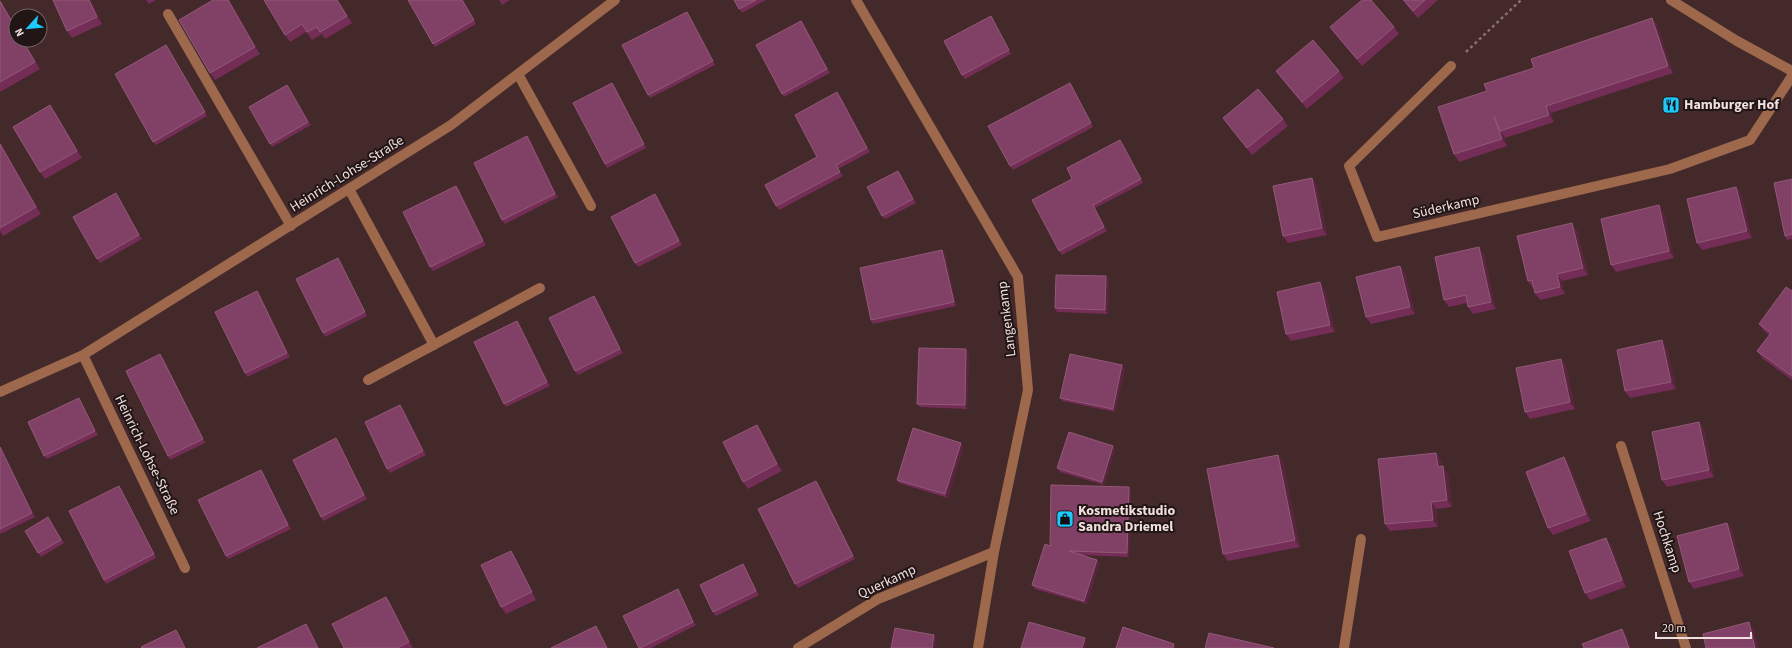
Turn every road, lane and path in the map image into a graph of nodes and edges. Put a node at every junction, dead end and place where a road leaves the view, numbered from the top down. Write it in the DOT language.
graph roads {
  1 [pos="614,0"];
  2 [pos="856,0"];
  3 [pos="1521,0"];
  4 [pos="1671,0"];
  5 [pos="168,14"];
  6 [pos="1451,66"];
  7 [pos="1792,71"];
  8 [pos="518,74"];
  9 [pos="1792,76"];
  10 [pos="349,189"];
  11 [pos="590,206"];
  12 [pos="291,226"];
  13 [pos="540,288"];
  14 [pos="434,345"];
  15 [pos="83,355"];
  16 [pos="368,380"];
  17 [pos="0,392"];
  18 [pos="1621,446"];
  19 [pos="1361,539"];
  20 [pos="994,552"];
  21 [pos="185,568"];
  22 [pos="798,648"];
  23 [pos="978,648"];
  24 [pos="1344,648"];
  25 [pos="1686,648"];
  1 -- 8 [label="street, Heinrich-Lohse-Straße"];
  2 -- 20 [label="street, Langenkamp"];
  3 -- 6 [label="path"];
  4 -- 7 [label="street"];
  5 -- 12 [label="street"];
  6 -- 9 [label="street, Süderkamp"];
  8 -- 10 [label="street, Heinrich-Lohse-Straße"];
  8 -- 11 [label="street"];
  10 -- 12 [label="street, Heinrich-Lohse-Straße"];
  10 -- 14 [label="street"];
  12 -- 15 [label="street, Heinrich-Lohse-Straße"];
  13 -- 14 [label="street"];
  14 -- 16 [label="street"];
  15 -- 17 [label="street, Heinrich-Lohse-Straße"];
  15 -- 21 [label="street, Heinrich-Lohse-Straße"];
  18 -- 25 [label="street, Hochkamp"];
  19 -- 24 [label="street"];
  20 -- 22 [label="street, Querkamp"];
  20 -- 23 [label="street, Langenkamp"];
}
